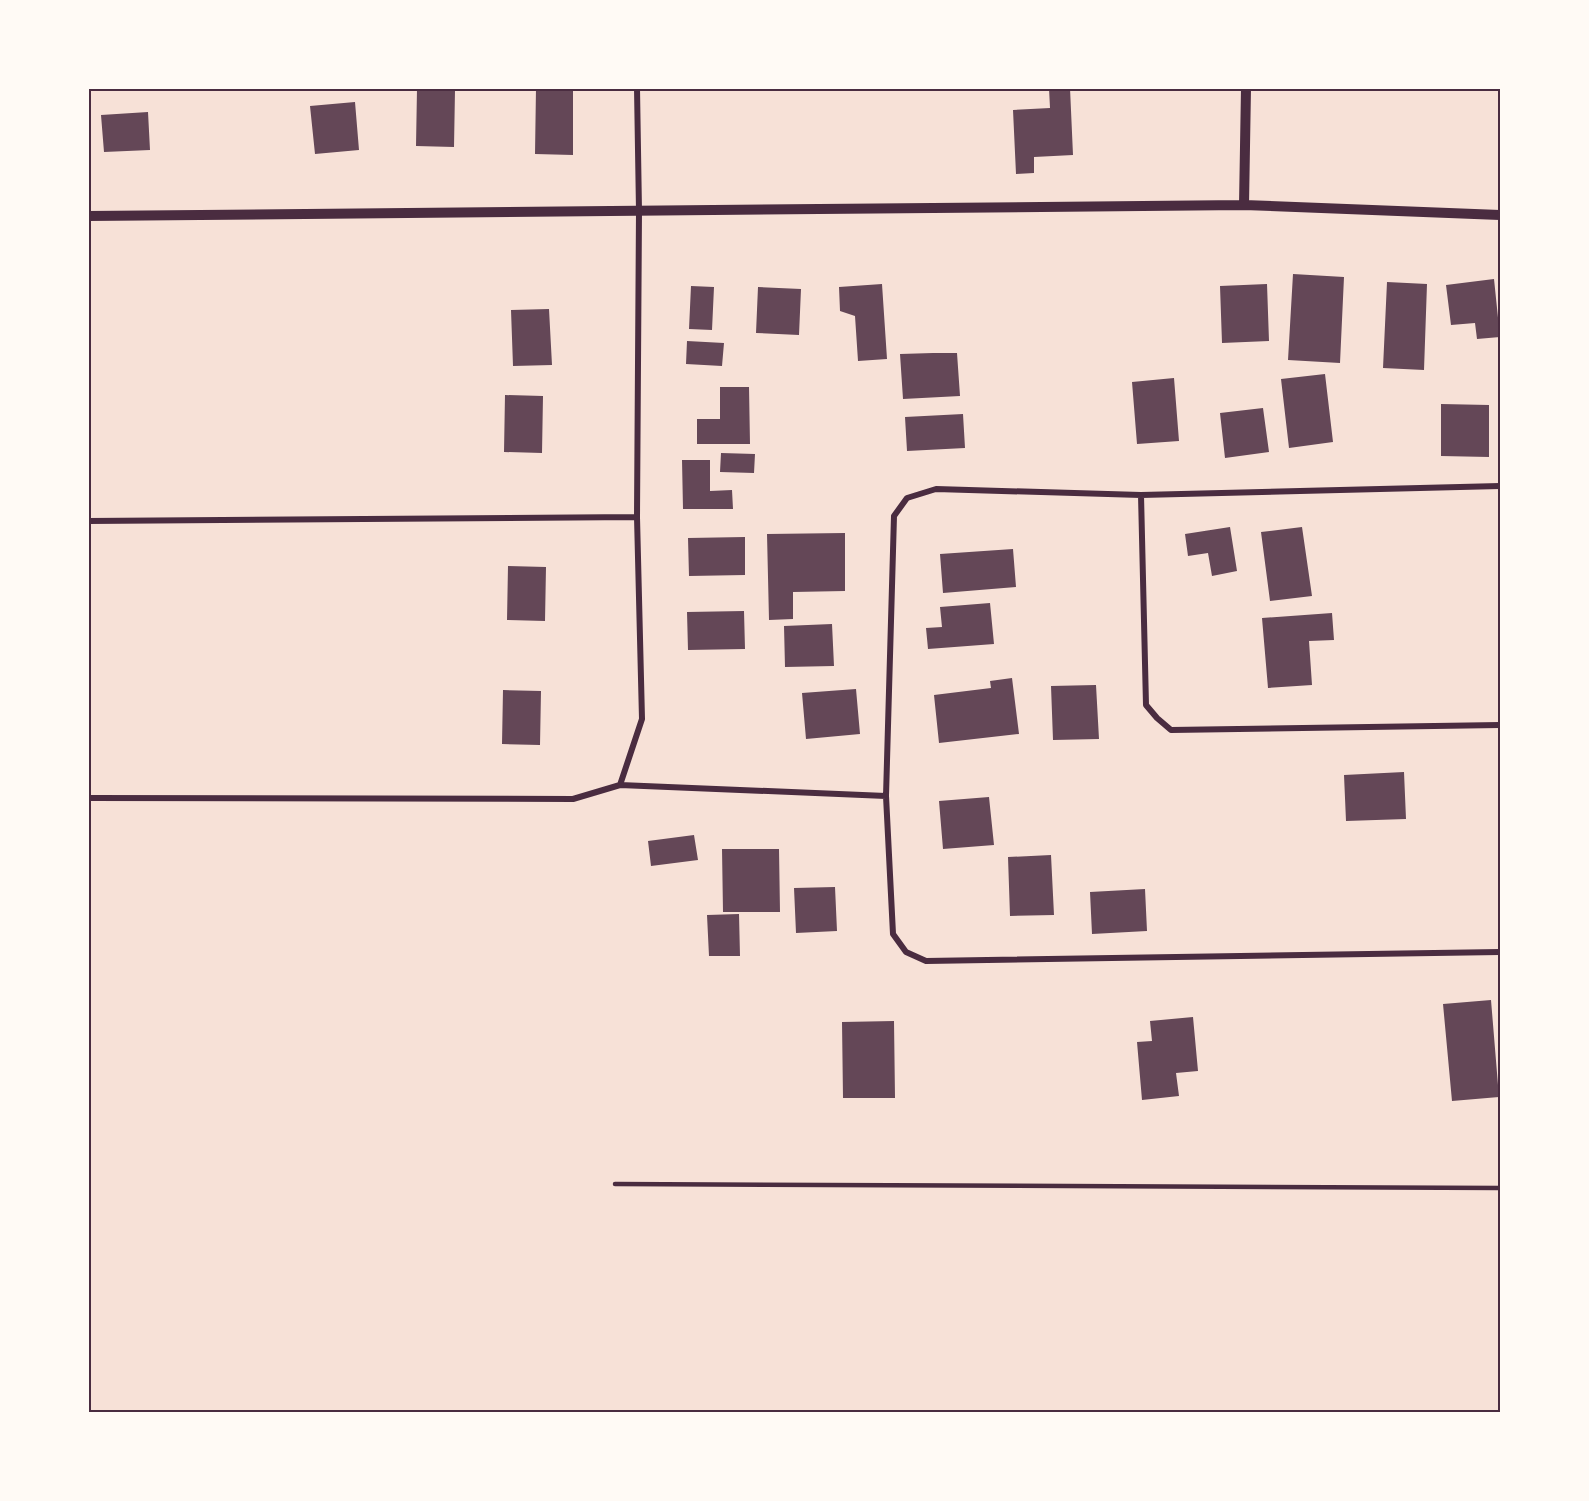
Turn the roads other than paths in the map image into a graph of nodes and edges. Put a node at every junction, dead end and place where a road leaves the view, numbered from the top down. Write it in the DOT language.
graph roads {
  1 [pos="637,88"];
  2 [pos="1246,88"];
  3 [pos="1244,206"];
  4 [pos="639,211"];
  5 [pos="1500,215"];
  6 [pos="88,216"];
  7 [pos="1500,486"];
  8 [pos="1141,495"];
  9 [pos="637,517"];
  10 [pos="88,521"];
  11 [pos="1500,725"];
  12 [pos="620,785"];
  13 [pos="886,796"];
  14 [pos="88,798"];
  15 [pos="1500,952"];
  16 [pos="615,1184"];
  17 [pos="1500,1188"];
  1 -- 4 [label="street"];
  2 -- 3 [label="street"];
  3 -- 4 [label="street"];
  3 -- 5 [label="street"];
  4 -- 6 [label="street"];
  4 -- 9 [label="street"];
  7 -- 8 [label="street"];
  8 -- 11 [label="street"];
  8 -- 13 [label="street"];
  9 -- 10 [label="street"];
  9 -- 12 [label="street"];
  12 -- 13 [label="street"];
  12 -- 14 [label="street"];
  13 -- 15 [label="street"];
  16 -- 17 [label="lane"];
}
